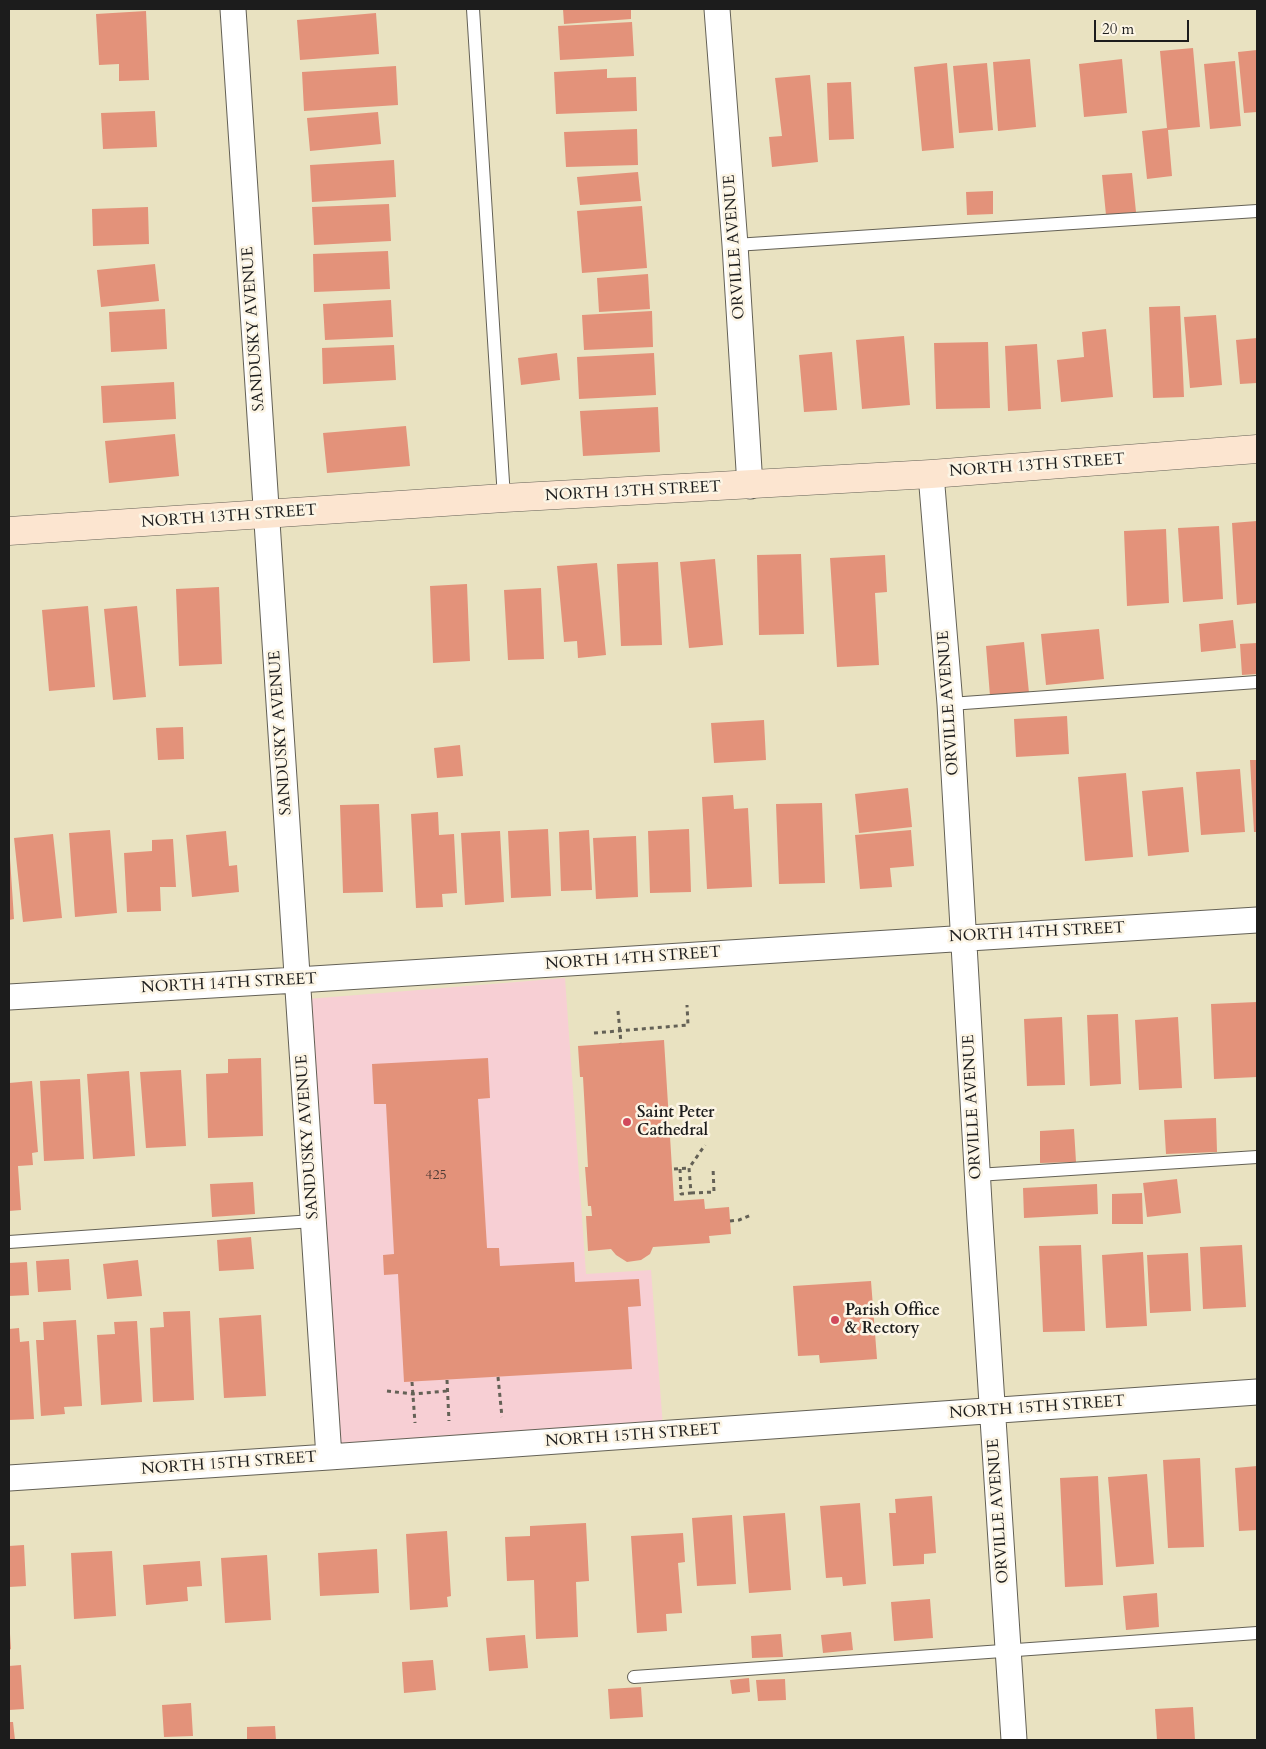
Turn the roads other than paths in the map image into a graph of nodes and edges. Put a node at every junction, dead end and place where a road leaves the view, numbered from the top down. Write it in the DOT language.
graph roads {
  1 [pos="233,9"];
  2 [pos="473,9"];
  3 [pos="716,9"];
  4 [pos="1257,211"];
  5 [pos="735,245"];
  6 [pos="1257,449"];
  7 [pos="931,474"];
  8 [pos="750,486"];
  9 [pos="504,498"];
  10 [pos="267,515"];
  11 [pos="9,531"];
  12 [pos="1257,682"];
  13 [pos="950,704"];
  14 [pos="1257,920"];
  15 [pos="964,937"];
  16 [pos="298,980"];
  17 [pos="9,997"];
  18 [pos="1257,1157"];
  19 [pos="977,1175"];
  20 [pos="313,1221"];
  21 [pos="9,1242"];
  22 [pos="1257,1392"];
  23 [pos="992,1411"];
  24 [pos="329,1457"];
  25 [pos="9,1478"];
  26 [pos="1257,1632"];
  27 [pos="1008,1649"];
  28 [pos="634,1677"];
  29 [pos="1014,1740"];
  1 -- 10 [label="street, SANDUSKY AVENUE"];
  2 -- 9 [label="lane"];
  3 -- 5 [label="street, ORVILLE AVENUE"];
  4 -- 5 [label="lane"];
  5 -- 8 [label="street, ORVILLE AVENUE"];
  6 -- 7 [label="street, NORTH 13TH STREET"];
  7 -- 8 [label="street, NORTH 13TH STREET"];
  7 -- 13 [label="street, ORVILLE AVENUE"];
  8 -- 9 [label="street, NORTH 13TH STREET"];
  9 -- 10 [label="street, NORTH 13TH STREET"];
  10 -- 11 [label="street, NORTH 13TH STREET"];
  10 -- 16 [label="street, SANDUSKY AVENUE"];
  12 -- 13 [label="lane"];
  13 -- 15 [label="street, ORVILLE AVENUE"];
  14 -- 15 [label="street, NORTH 14TH STREET"];
  15 -- 16 [label="street, NORTH 14TH STREET"];
  15 -- 19 [label="street, ORVILLE AVENUE"];
  16 -- 17 [label="street, NORTH 14TH STREET"];
  16 -- 20 [label="street, SANDUSKY AVENUE"];
  18 -- 19 [label="lane"];
  19 -- 23 [label="street, ORVILLE AVENUE"];
  20 -- 21 [label="lane"];
  20 -- 24 [label="street, SANDUSKY AVENUE"];
  22 -- 23 [label="street, NORTH 15TH STREET"];
  23 -- 24 [label="street, NORTH 15TH STREET"];
  23 -- 27 [label="street, ORVILLE AVENUE"];
  24 -- 25 [label="street, NORTH 15TH STREET"];
  26 -- 27 [label="lane"];
  27 -- 28 [label="lane"];
  27 -- 29 [label="street, ORVILLE AVENUE"];
}
